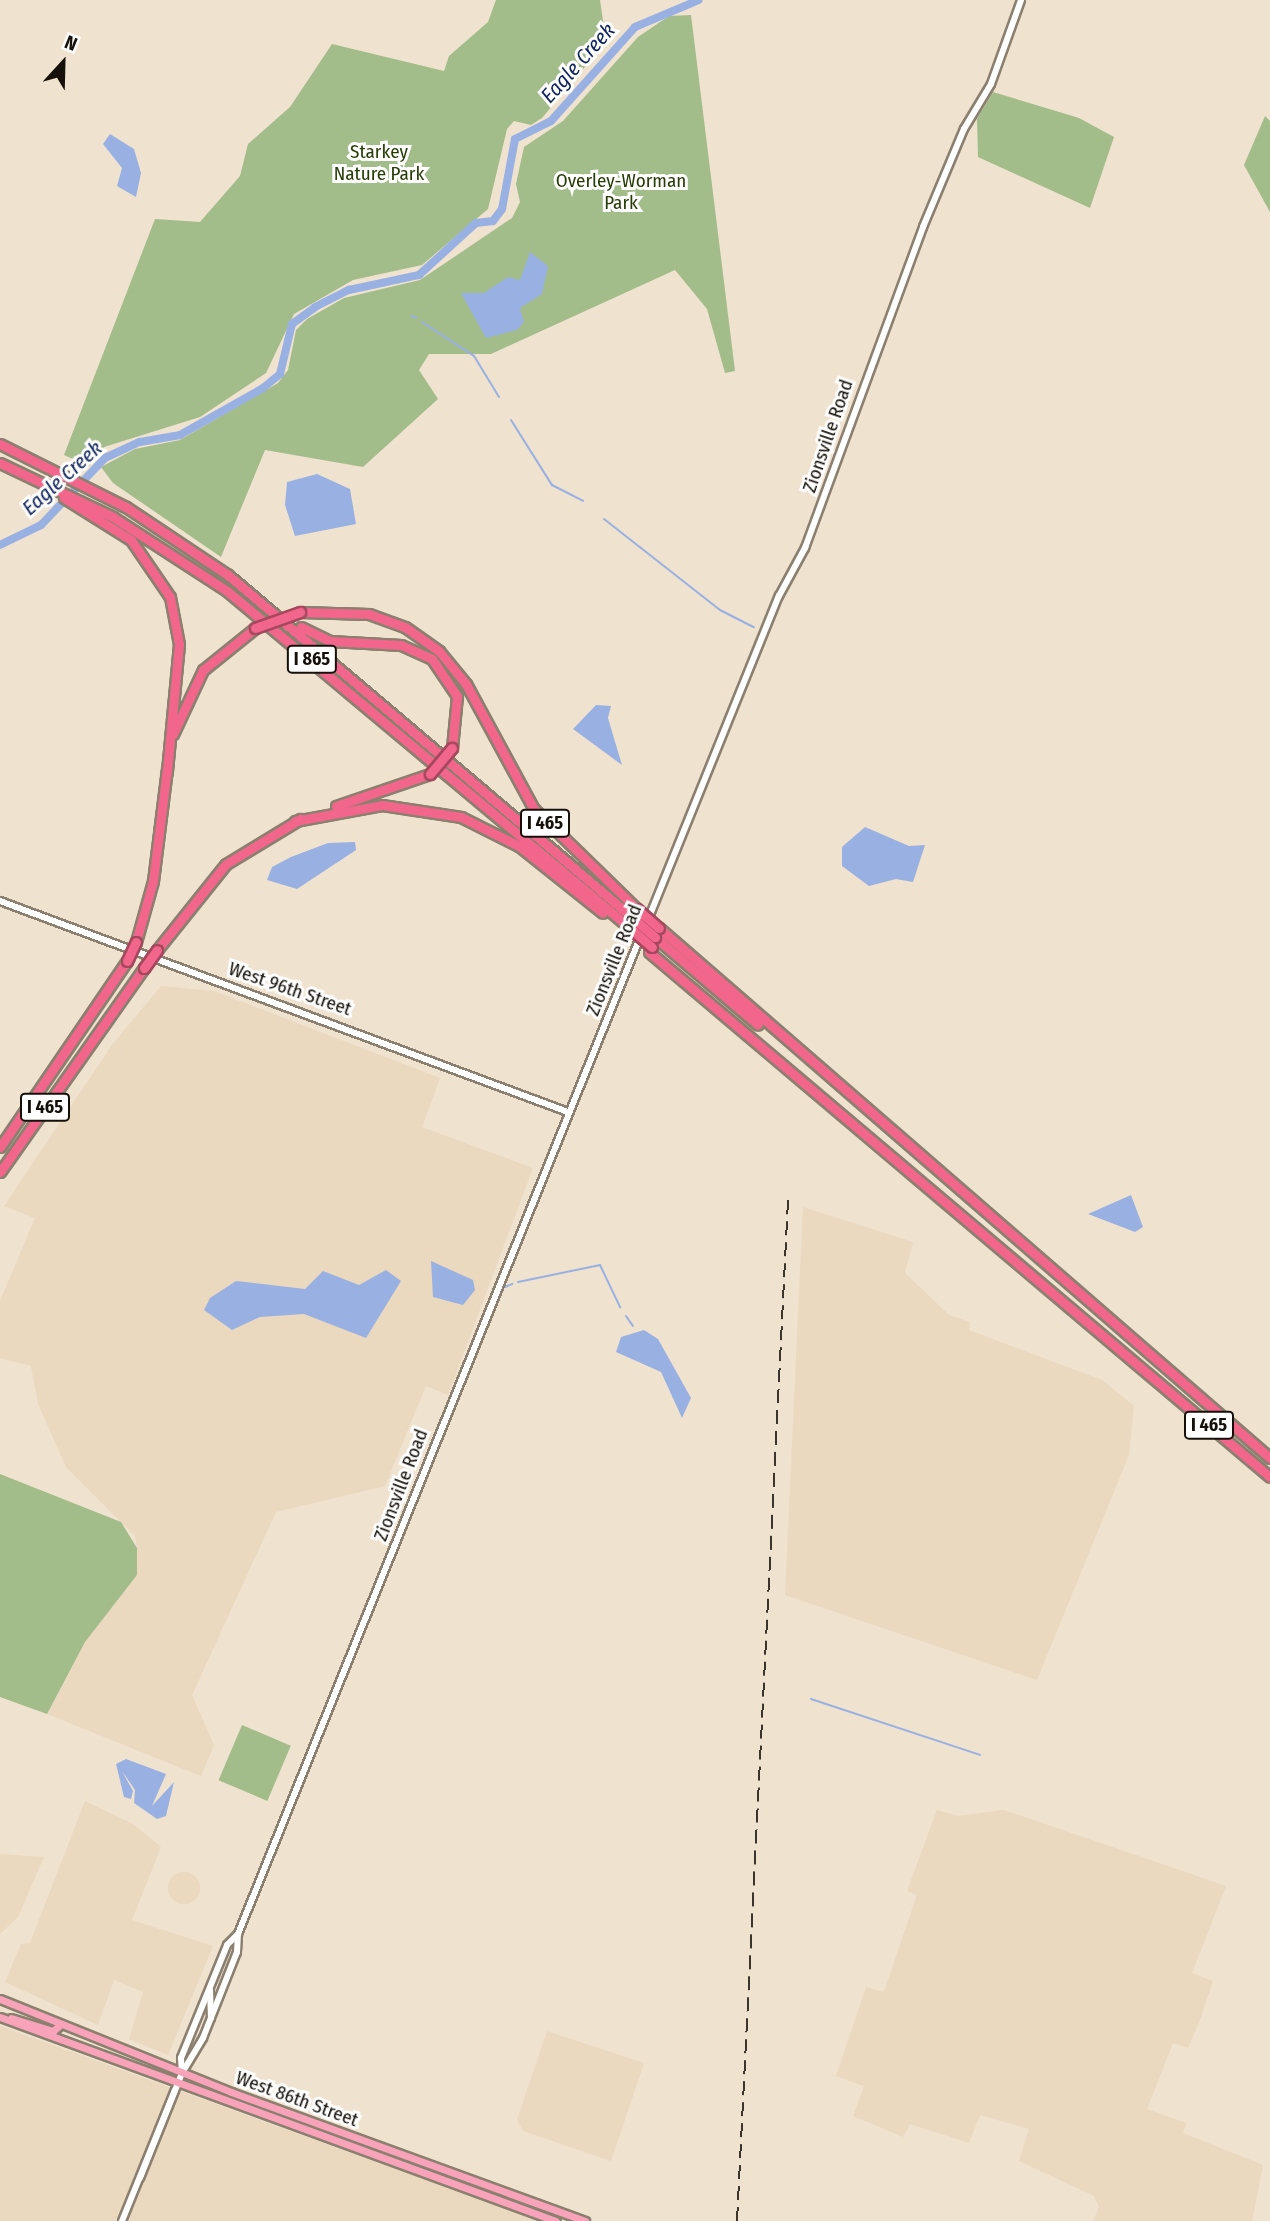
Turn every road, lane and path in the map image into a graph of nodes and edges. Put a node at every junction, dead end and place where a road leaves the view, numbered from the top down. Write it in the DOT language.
graph roads {
  1 [pos="1021,0"];
  2 [pos="0,444"];
  3 [pos="4,464"];
  4 [pos="89,508"];
  5 [pos="262,601"];
  6 [pos="166,772"];
  7 [pos="295,821"];
  8 [pos="0,901"];
  9 [pos="632,922"];
  10 [pos="654,941"];
  11 [pos="568,1112"];
  12 [pos="868,1115"];
  13 [pos="0,1147"];
  14 [pos="0,1172"];
  15 [pos="1270,1458"];
  16 [pos="1270,1477"];
  17 [pos="238,1934"];
  18 [pos="210,1989"];
  19 [pos="0,1999"];
  20 [pos="0,2017"];
  21 [pos="211,2018"];
  22 [pos="60,2025"];
  23 [pos="181,2073"];
  24 [pos="176,2088"];
  25 [pos="122,2221"];
  26 [pos="556,2221"];
  27 [pos="585,2221"];
  1 -- 11 [label="main road, Zionsville Road"];
  2 -- 5 [label="highway, I 865"];
  3 -- 4 [label="highway"];
  4 -- 6 [label="highway"];
  4 -- 9 [label="highway, I 865"];
  5 -- 7 [label="highway, bridge"];
  5 -- 9 [label="highway, I 865"];
  6 -- 9 [label="highway, I 465, bridge"];
  6 -- 13 [label="highway, I 465, bridge"];
  7 -- 9 [label="highway, I 465"];
  7 -- 14 [label="highway, I 465, bridge"];
  8 -- 11 [label="main road, West 96th Street"];
  9 -- 10 [label="highway, I 865, bridge"];
  9 -- 10 [label="highway, I 465"];
  10 -- 12 [label="highway, I 865"];
  10 -- 16 [label="highway, I 465"];
  11 -- 17 [label="main road, Zionsville Road"];
  12 -- 15 [label="highway, I 465"];
  17 -- 18 [label="main road, Zionsville Road"];
  17 -- 21 [label="main road, Zionsville Road"];
  18 -- 21 [label="main road"];
  18 -- 23 [label="main road, Zionsville Road"];
  19 -- 22 [label="main road, West 86th Street"];
  20 -- 22 [label="main road"];
  20 -- 24 [label="main road, West 86th Street"];
  21 -- 23 [label="main road, Zionsville Road"];
  22 -- 23 [label="main road, West 86th Street"];
  23 -- 24 [label="main road, Zionsville Road"];
  23 -- 27 [label="main road, West 86th Street"];
  24 -- 25 [label="main road, Zionsville Road"];
  24 -- 26 [label="main road, West 86th Street"];
}
